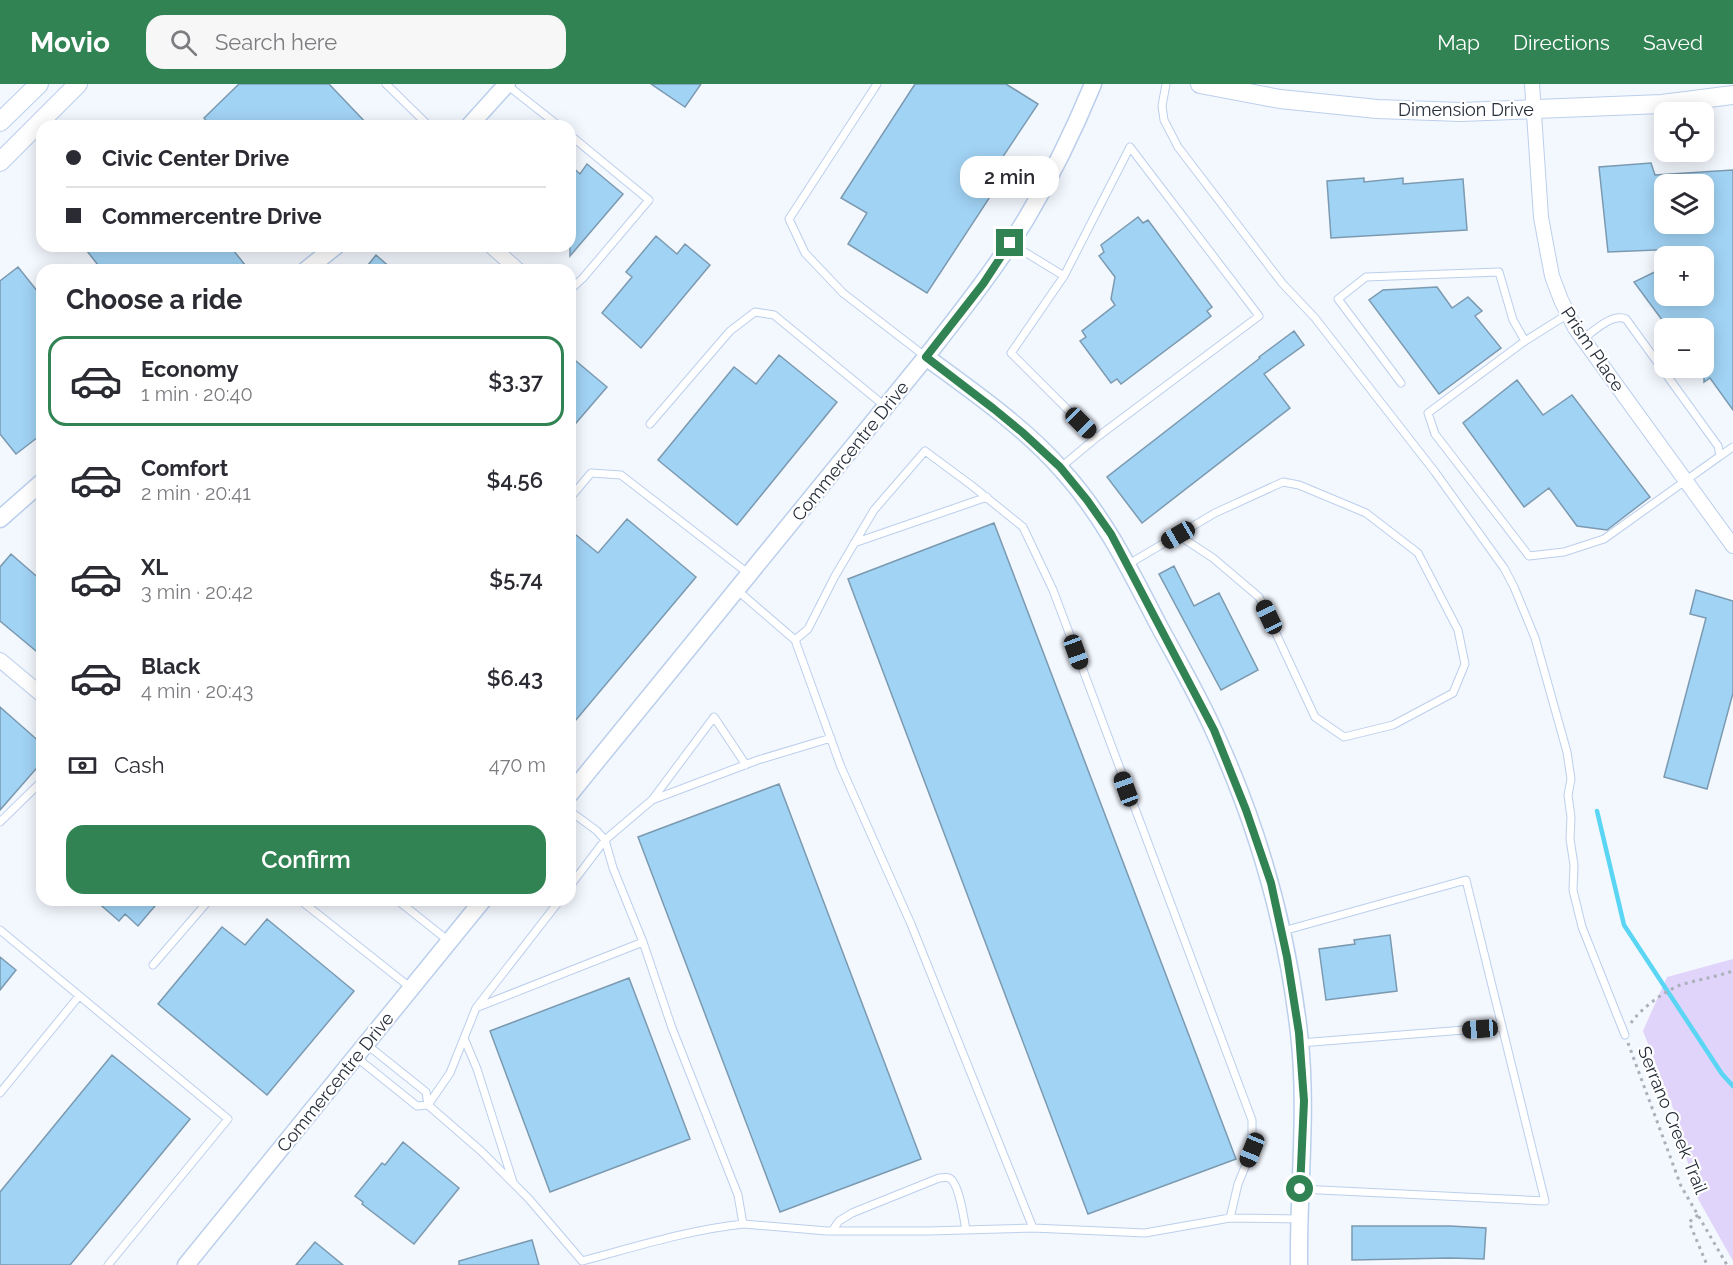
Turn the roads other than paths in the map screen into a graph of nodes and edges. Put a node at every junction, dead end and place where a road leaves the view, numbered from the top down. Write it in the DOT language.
graph roads {
  1 [pos="39,84"];
  2 [pos="78,84"];
  3 [pos="386,84"];
  4 [pos="507,84"];
  5 [pos="877,84"];
  6 [pos="1093,84"];
  7 [pos="1166,84"];
  8 [pos="1200,84"];
  9 [pos="1532,84"];
  10 [pos="1733,95"];
  11 [pos="1535,109"];
  12 [pos="42,120"];
  13 [pos="423,120"];
  14 [pos="474,120"];
  15 [pos="552,120"];
  16 [pos="0,122"];
  17 [pos="36,126"];
  18 [pos="576,140"];
  19 [pos="0,162"];
  20 [pos="1010,243"];
  21 [pos="328,252"];
  22 [pos="498,252"];
  23 [pos="314,264"];
  24 [pos="511,264"];
  25 [pos="1064,276"];
  26 [pos="576,284"];
  27 [pos="1568,314"];
  28 [pos="1583,339"];
  29 [pos="1525,341"];
  30 [pos="926,357"];
  31 [pos="1401,383"];
  32 [pos="886,407"];
  33 [pos="650,424"];
  34 [pos="1096,438"];
  35 [pos="1733,447"];
  36 [pos="1720,456"];
  37 [pos="1060,467"];
  38 [pos="1685,480"];
  39 [pos="36,487"];
  40 [pos="576,491"];
  41 [pos="987,497"];
  42 [pos="0,519"];
  43 [pos="1178,535"];
  44 [pos="854,543"];
  45 [pos="1733,546"];
  46 [pos="1127,565"];
  47 [pos="749,574"];
  48 [pos="737,590"];
  49 [pos="795,640"];
  50 [pos="0,660"];
  51 [pos="36,690"];
  52 [pos="831,738"];
  53 [pos="746,765"];
  54 [pos="36,787"];
  55 [pos="576,787"];
  56 [pos="652,800"];
  57 [pos="576,815"];
  58 [pos="0,822"];
  59 [pos="604,840"];
  60 [pos="576,878"];
  61 [pos="204,906"];
  62 [pos="308,906"];
  63 [pos="405,906"];
  64 [pos="478,906"];
  65 [pos="555,906"];
  66 [pos="0,930"];
  67 [pos="1281,932"];
  68 [pos="450,942"];
  69 [pos="643,942"];
  70 [pos="153,965"];
  71 [pos="411,988"];
  72 [pos="79,996"];
  73 [pos="476,1008"];
  74 [pos="1502,1027"];
  75 [pos="1625,1035"];
  76 [pos="464,1038"];
  77 [pos="1300,1043"];
  78 [pos="361,1051"];
  79 [pos="0,1093"];
  80 [pos="428,1105"];
  81 [pos="514,1184"];
  82 [pos="1300,1189"];
  83 [pos="1230,1218"];
  84 [pos="1299,1219"];
  85 [pos="743,1224"];
  86 [pos="1033,1228"];
  87 [pos="966,1230"];
  88 [pos="832,1231"];
  89 [pos="108,1265"];
  90 [pos="186,1265"];
  91 [pos="1299,1265"];
  1 -- 16 [label="main road"];
  2 -- 12 [label="main road"];
  3 -- 13 [label="lane"];
  4 -- 14 [label="street"];
  4 -- 15 [label="lane"];
  5 -- 30 [label="lane"];
  6 -- 20 [label="street, Commercentre Drive"];
  7 -- 75 [label="lane"];
  8 -- 11 [label="main road, Dimension Drive"];
  9 -- 11 [label="street, Prism Place"];
  10 -- 11 [label="main road, Dimension Drive"];
  11 -- 27 [label="street, Prism Place"];
  17 -- 19 [label="main road"];
  18 -- 26 [label="lane"];
  20 -- 25 [label="lane"];
  20 -- 30 [label="street, Commercentre Drive"];
  21 -- 23 [label="street"];
  22 -- 24 [label="street"];
  25 -- 34 [label="lane"];
  25 -- 34 [label="lane"];
  27 -- 28 [label="street, Prism Place"];
  27 -- 29 [label="lane"];
  28 -- 36 [label="lane"];
  28 -- 38 [label="street, Prism Place"];
  29 -- 31 [label="lane"];
  29 -- 38 [label="lane"];
  30 -- 32 [label="street, Commercentre Drive"];
  30 -- 37 [label="street"];
  32 -- 33 [label="lane"];
  32 -- 47 [label="street, Commercentre Drive"];
  34 -- 37 [label="lane"];
  35 -- 36 [label="lane"];
  36 -- 38 [label="lane"];
  37 -- 46 [label="street"];
  38 -- 45 [label="street, Prism Place"];
  39 -- 42 [label="street"];
  40 -- 47 [label="lane"];
  41 -- 44 [label="lane"];
  41 -- 44 [label="lane"];
  41 -- 83 [label="lane"];
  43 -- 43 [label="lane"];
  43 -- 46 [label="lane"];
  44 -- 49 [label="lane"];
  46 -- 67 [label="street"];
  47 -- 48 [label="street, Commercentre Drive"];
  48 -- 49 [label="lane"];
  48 -- 55 [label="street, Commercentre Drive"];
  49 -- 52 [label="lane"];
  50 -- 51 [label="street"];
  52 -- 53 [label="lane"];
  52 -- 86 [label="lane"];
  53 -- 56 [label="lane"];
  53 -- 56 [label="lane"];
  54 -- 58 [label="lane"];
  56 -- 59 [label="lane"];
  57 -- 59 [label="lane"];
  59 -- 60 [label="lane"];
  59 -- 69 [label="lane"];
  61 -- 70 [label="lane"];
  62 -- 71 [label="lane"];
  63 -- 68 [label="lane"];
  64 -- 68 [label="street, Commercentre Drive"];
  65 -- 73 [label="lane"];
  66 -- 72 [label="lane"];
  67 -- 74 [label="lane"];
  67 -- 77 [label="street"];
  68 -- 71 [label="street, Commercentre Drive"];
  69 -- 73 [label="lane"];
  69 -- 85 [label="lane"];
  71 -- 78 [label="street, Commercentre Drive"];
  72 -- 79 [label="lane"];
  72 -- 89 [label="lane"];
  73 -- 76 [label="lane"];
  74 -- 77 [label="lane"];
  74 -- 82 [label="lane"];
  76 -- 80 [label="lane"];
  76 -- 81 [label="lane"];
  77 -- 82 [label="street"];
  78 -- 80 [label="lane"];
  78 -- 80 [label="lane"];
  78 -- 90 [label="street, Commercentre Drive"];
  80 -- 81 [label="lane"];
  81 -- 85 [label="lane"];
  82 -- 84 [label="street"];
  83 -- 84 [label="lane"];
  83 -- 86 [label="lane"];
  84 -- 91 [label="street"];
  85 -- 88 [label="lane"];
  86 -- 87 [label="lane"];
  87 -- 88 [label="lane"];
  87 -- 88 [label="lane"];
}
